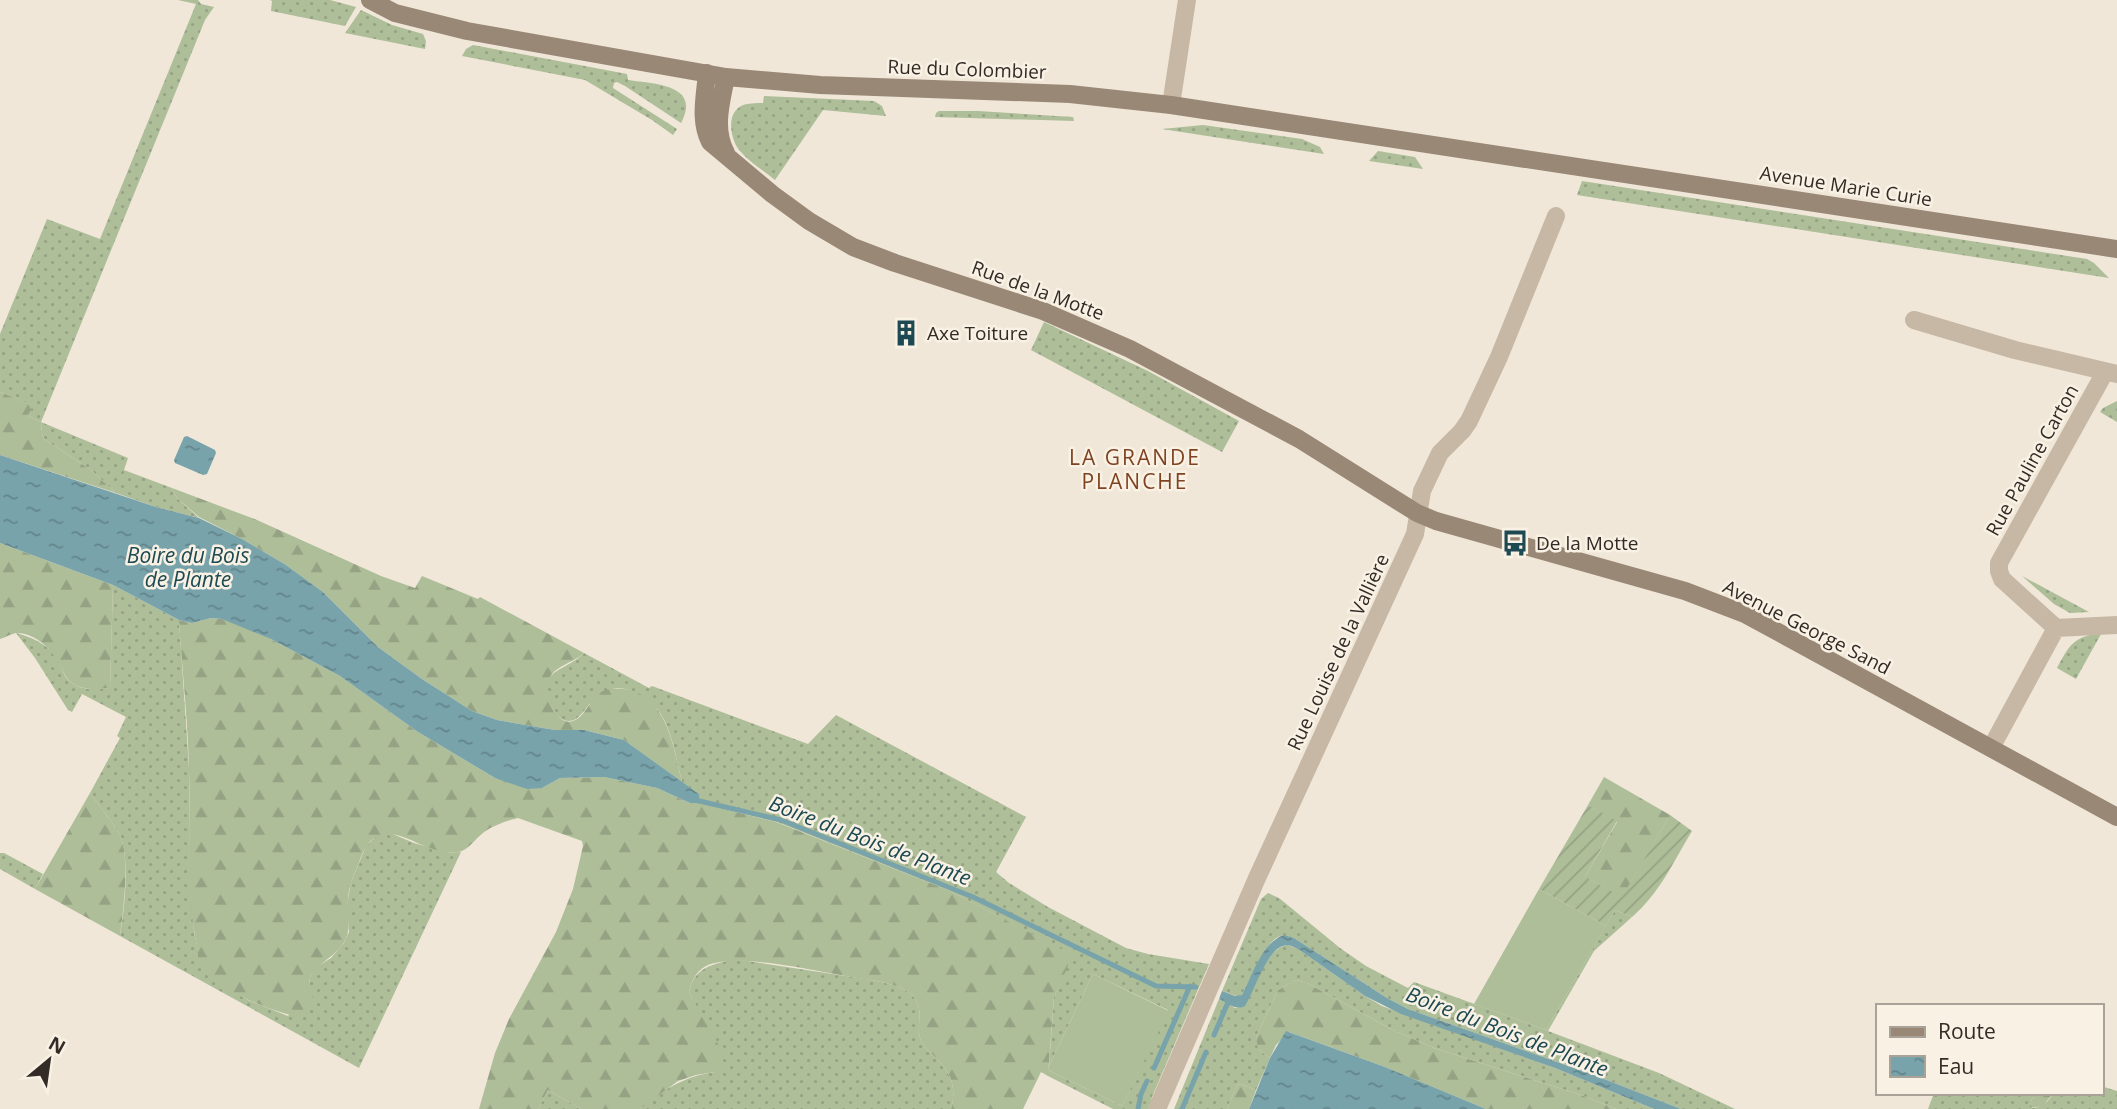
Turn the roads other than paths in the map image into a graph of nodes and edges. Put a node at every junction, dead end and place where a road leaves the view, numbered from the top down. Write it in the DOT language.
graph roads {
  1 [pos="370,0"];
  2 [pos="1187,0"];
  3 [pos="708,73"];
  4 [pos="726,77"];
  5 [pos="1171,105"];
  6 [pos="727,156"];
  7 [pos="1568,164"];
  8 [pos="1556,216"];
  9 [pos="2117,249"];
  10 [pos="1914,320"];
  11 [pos="2111,373"];
  12 [pos="1417,513"];
  13 [pos="2117,625"];
  14 [pos="2056,628"];
  15 [pos="1991,748"];
  16 [pos="2117,817"];
  17 [pos="1157,1109"];
  1 -- 3 [label="main road, Rue du Colombier"];
  2 -- 5 [label="street"];
  3 -- 4 [label="main road, Rue du Colombier"];
  3 -- 6 [label="main road, Rue de la Motte"];
  4 -- 5 [label="main road, Rue du Colombier"];
  4 -- 6 [label="main road"];
  5 -- 7 [label="main road, Rue du Colombier"];
  6 -- 12 [label="main road, Rue de la Motte"];
  7 -- 9 [label="main road, Avenue Marie Curie"];
  8 -- 12 [label="street, Rue Louise de la Vallière"];
  10 -- 11 [label="street"];
  11 -- 14 [label="street, Rue Pauline Carton"];
  12 -- 15 [label="main road, Avenue George Sand"];
  12 -- 17 [label="street, Rue Louise de la Vallière"];
  13 -- 14 [label="street"];
  14 -- 15 [label="street"];
  15 -- 16 [label="main road, Avenue George Sand"];
}
